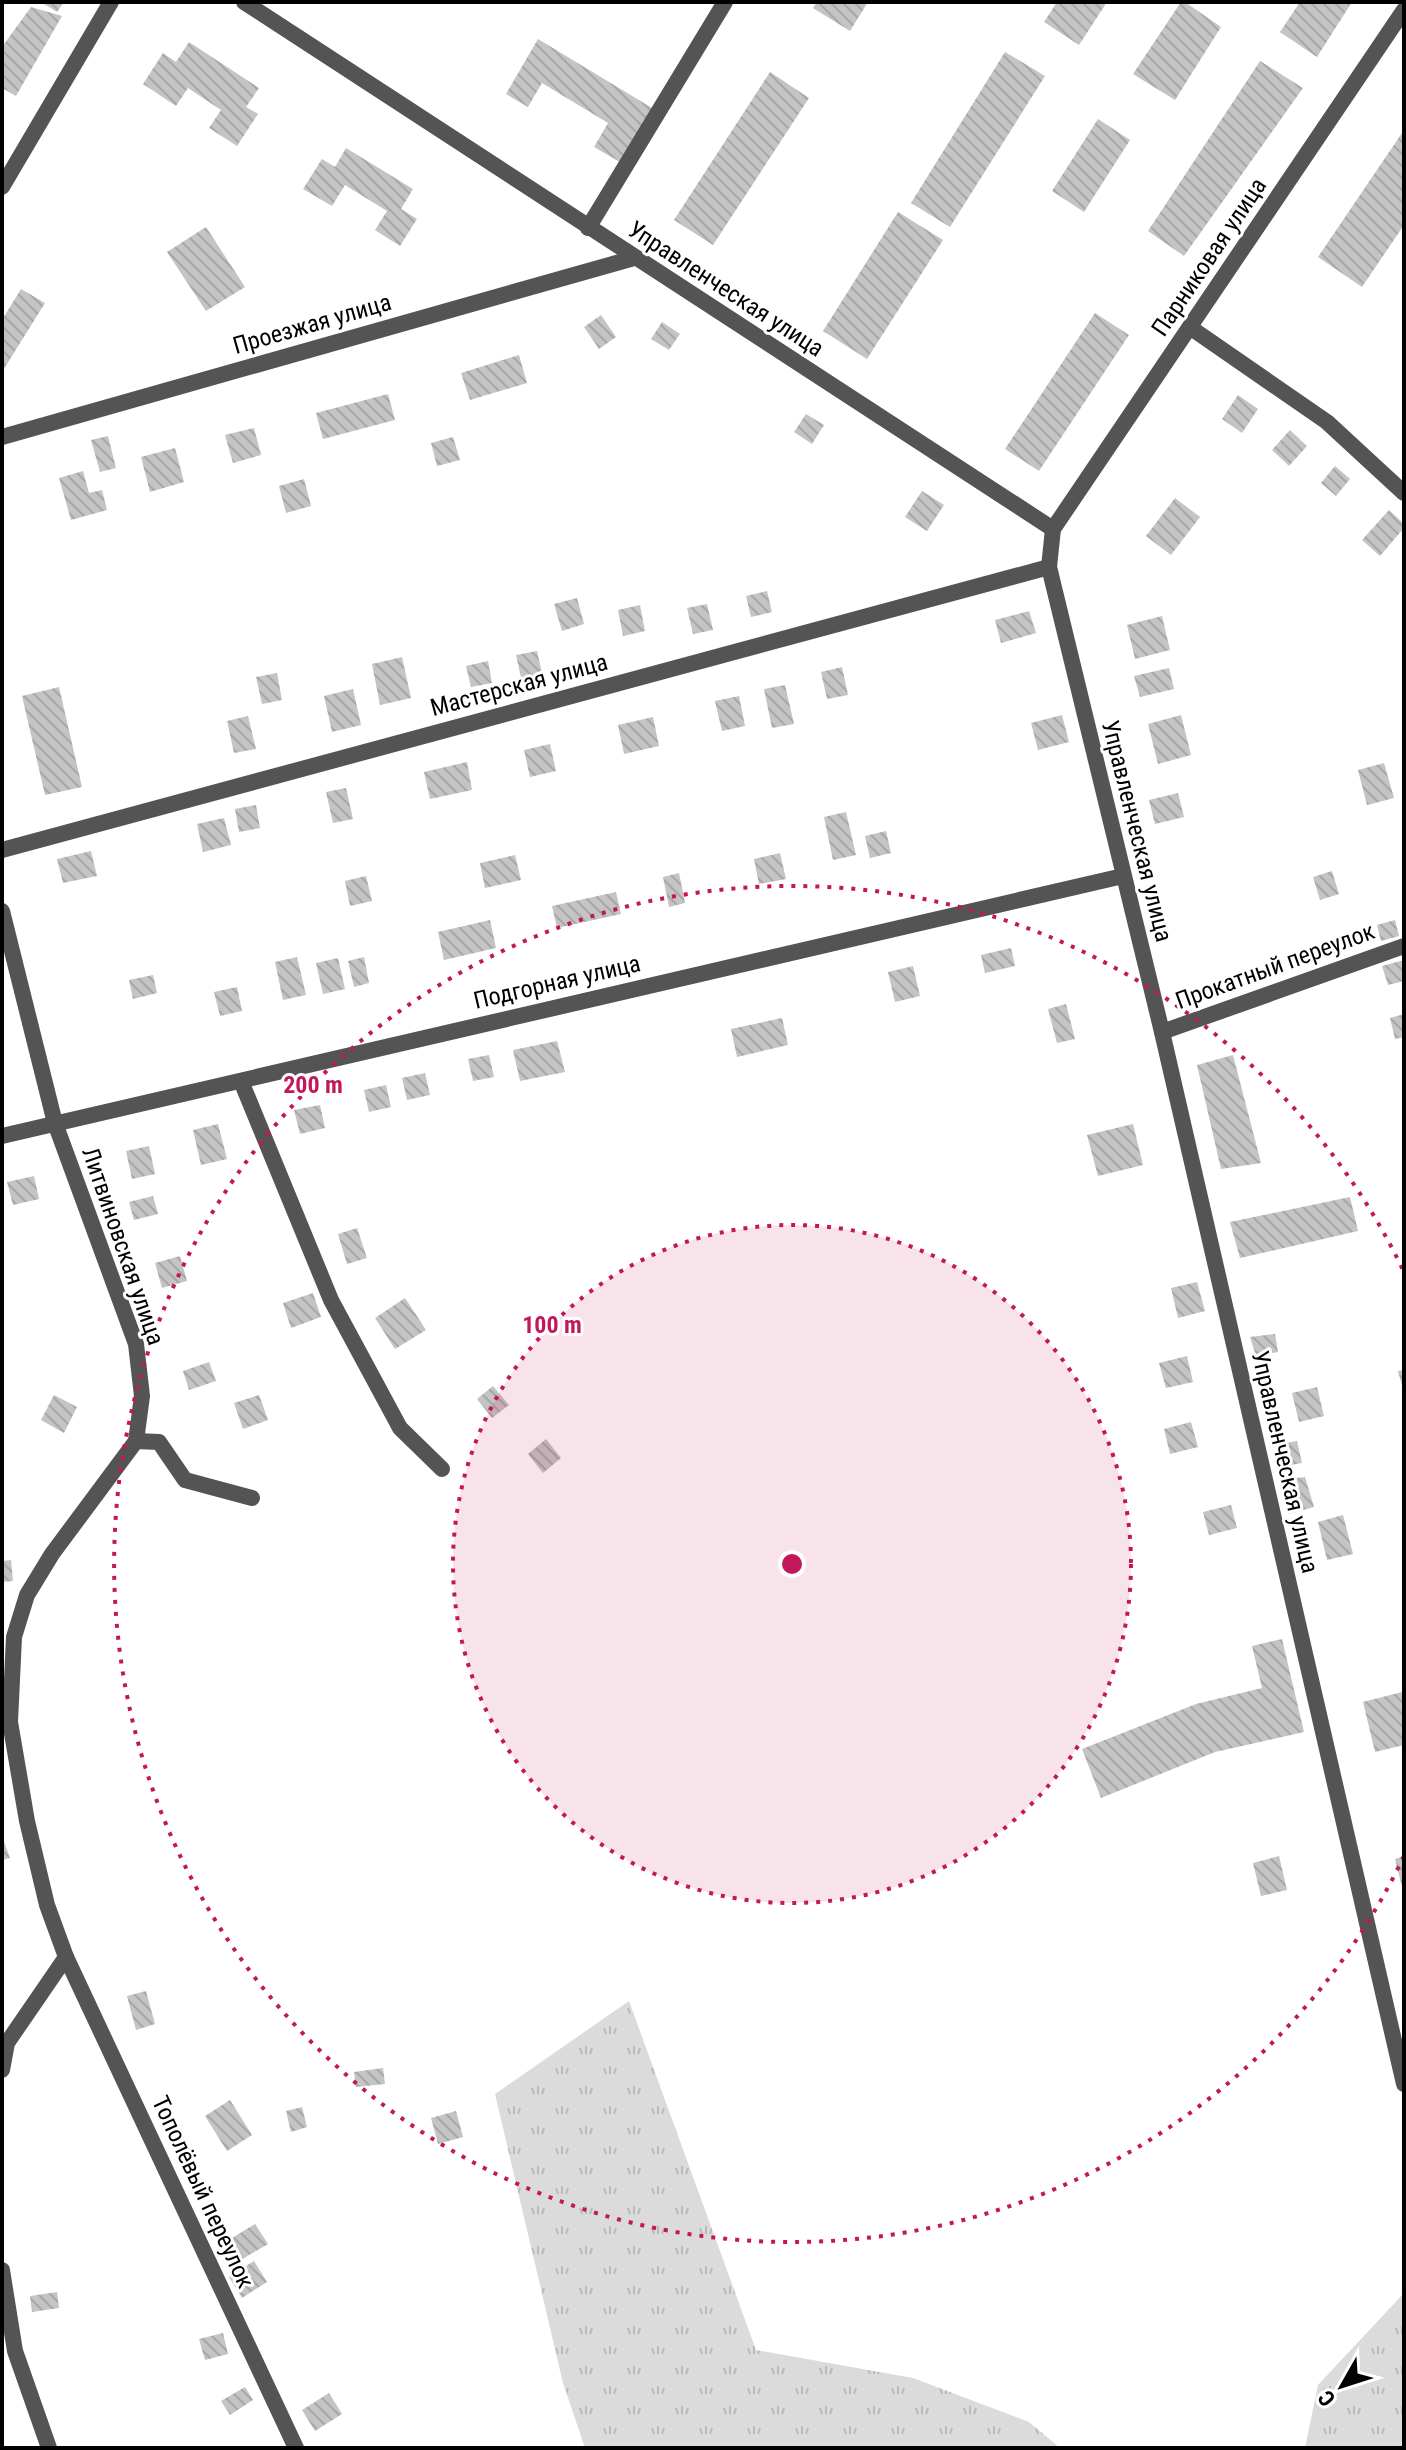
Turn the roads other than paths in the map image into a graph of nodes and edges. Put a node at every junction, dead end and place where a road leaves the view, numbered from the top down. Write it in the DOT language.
graph roads {
  1 [pos="111,2"];
  2 [pos="244,2"];
  3 [pos="725,2"];
  4 [pos="1404,10"];
  5 [pos="2,187"];
  6 [pos="588,228"];
  7 [pos="634,258"];
  8 [pos="1191,328"];
  9 [pos="2,437"];
  10 [pos="1404,493"];
  11 [pos="1053,529"];
  12 [pos="1049,567"];
  13 [pos="2,850"];
  14 [pos="1123,876"];
  15 [pos="2,911"];
  16 [pos="1404,946"];
  17 [pos="1162,1032"];
  18 [pos="241,1081"];
  19 [pos="55,1123"];
  20 [pos="2,1136"];
  21 [pos="136,1441"];
  22 [pos="442,1469"];
  23 [pos="252,1498"];
  24 [pos="8,1639"];
  25 [pos="66,1957"];
  26 [pos="2,2070"];
  27 [pos="1404,2084"];
  28 [pos="2,2270"];
  29 [pos="49,2448"];
  30 [pos="296,2448"];
  1 -- 5 [label="street"];
  2 -- 6 [label="street, Управленческая улица"];
  3 -- 6 [label="street"];
  4 -- 8 [label="street, Парниковая улица"];
  6 -- 7 [label="street, Управленческая улица"];
  7 -- 9 [label="street, Проезжая улица"];
  7 -- 11 [label="street, Управленческая улица"];
  8 -- 10 [label="street"];
  8 -- 11 [label="street, Парниковая улица"];
  11 -- 12 [label="street, Управленческая улица"];
  12 -- 13 [label="street, Мастерская улица"];
  12 -- 14 [label="street, Управленческая улица"];
  14 -- 17 [label="street, Управленческая улица"];
  14 -- 18 [label="street, Подгорная улица"];
  15 -- 19 [label="street, Литвиновская улица"];
  16 -- 17 [label="street, Прокатный переулок"];
  17 -- 27 [label="street, Управленческая улица"];
  18 -- 19 [label="street, Подгорная улица"];
  18 -- 22 [label="street"];
  19 -- 20 [label="street, Подгорная улица"];
  19 -- 21 [label="street, Литвиновская улица"];
  21 -- 23 [label="street"];
  21 -- 24 [label="street, Литвиновская улица"];
  24 -- 25 [label="street, Литвиновская улица"];
  25 -- 26 [label="street"];
  25 -- 30 [label="street, Тополёвый переулок"];
  28 -- 29 [label="street"];
}
